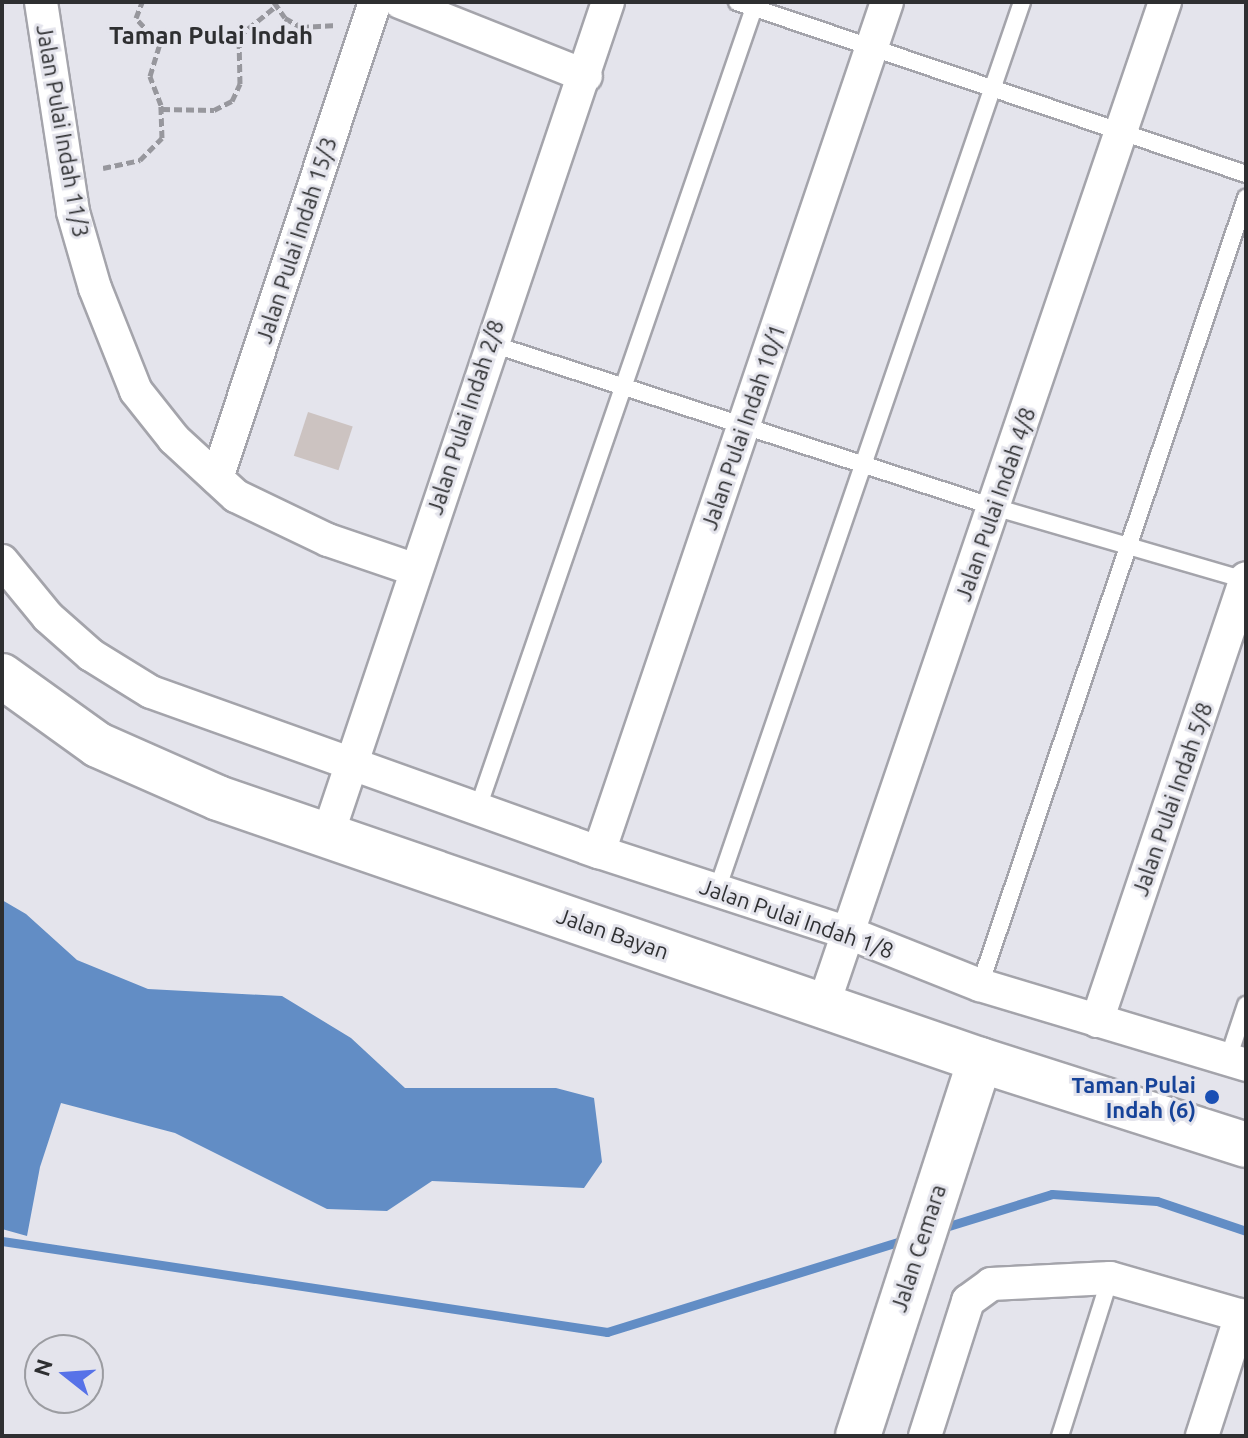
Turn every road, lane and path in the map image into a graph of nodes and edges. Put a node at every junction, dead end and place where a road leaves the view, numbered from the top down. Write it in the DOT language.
graph roads {
  1 [pos="41,2"];
  2 [pos="142,2"];
  3 [pos="375,2"];
  4 [pos="400,2"];
  5 [pos="608,2"];
  6 [pos="737,2"];
  7 [pos="887,2"];
  8 [pos="1022,2"];
  9 [pos="1165,2"];
  10 [pos="275,4"];
  11 [pos="754,5"];
  12 [pos="347,27"];
  13 [pos="872,48"];
  14 [pos="586,76"];
  15 [pos="994,91"];
  16 [pos="161,109"];
  17 [pos="1121,129"];
  18 [pos="103,168"];
  19 [pos="1246,174"];
  20 [pos="1246,198"];
  21 [pos="489,343"];
  22 [pos="622,386"];
  23 [pos="743,424"];
  24 [pos="864,465"];
  25 [pos="217,478"];
  26 [pos="994,507"];
  27 [pos="1125,545"];
  28 [pos="2,561"];
  29 [pos="416,570"];
  30 [pos="1246,579"];
  31 [pos="2,676"];
  32 [pos="351,765"];
  33 [pos="478,808"];
  34 [pos="328,834"];
  35 [pos="599,852"];
  36 [pos="717,890"];
  37 [pos="849,933"];
  38 [pos="980,985"];
  39 [pos="1246,1005"];
  40 [pos="823,1006"];
  41 [pos="1097,1021"];
  42 [pos="980,1060"];
  43 [pos="1237,1062"];
  44 [pos="1246,1145"];
  45 [pos="1110,1278"];
  46 [pos="1243,1316"];
  47 [pos="858,1436"];
  48 [pos="925,1436"];
  49 [pos="1060,1436"];
  50 [pos="1202,1436"];
  1 -- 25 [label="street, Jalan Pulai Indah 11/3"];
  2 -- 16 [label="path"];
  3 -- 25 [label="street, Jalan Pulai Indah 15/3"];
  4 -- 14 [label="street"];
  5 -- 14 [label="street, Jalan Pulai Indah 2/8"];
  6 -- 11 [label="lane"];
  7 -- 13 [label="street, Jalan Pulai Indah 10/1"];
  8 -- 15 [label="lane"];
  9 -- 17 [label="street, Jalan Pulai Indah 4/8"];
  10 -- 12 [label="path"];
  10 -- 16 [label="path"];
  11 -- 13 [label="lane"];
  11 -- 22 [label="lane"];
  13 -- 15 [label="lane"];
  13 -- 23 [label="street, Jalan Pulai Indah 10/1"];
  14 -- 21 [label="street, Jalan Pulai Indah 2/8"];
  15 -- 17 [label="lane"];
  15 -- 24 [label="lane"];
  16 -- 18 [label="path"];
  17 -- 19 [label="lane"];
  17 -- 26 [label="street, Jalan Pulai Indah 4/8"];
  20 -- 27 [label="lane"];
  21 -- 22 [label="lane"];
  21 -- 29 [label="street, Jalan Pulai Indah 2/8"];
  22 -- 23 [label="lane"];
  22 -- 33 [label="lane"];
  23 -- 24 [label="lane"];
  23 -- 35 [label="street, Jalan Pulai Indah 10/1"];
  24 -- 26 [label="lane"];
  24 -- 36 [label="lane"];
  25 -- 29 [label="street, Jalan Pulai Indah 11/3"];
  26 -- 27 [label="lane"];
  26 -- 37 [label="street, Jalan Pulai Indah 4/8"];
  27 -- 30 [label="lane"];
  27 -- 38 [label="lane"];
  28 -- 32 [label="street, Jalan Pulai Indah 1/8"];
  29 -- 32 [label="street, Jalan Pulai Indah 2/8"];
  30 -- 41 [label="street, Jalan Pulai Indah 5/8"];
  31 -- 34 [label="street, Jalan Bayan"];
  32 -- 33 [label="street, Jalan Pulai Indah 1/8"];
  32 -- 34 [label="street, Jalan Pulai Indah 2/8"];
  33 -- 35 [label="street, Jalan Pulai Indah 1/8"];
  34 -- 40 [label="street, Jalan Bayan"];
  35 -- 36 [label="street, Jalan Pulai Indah 1/8"];
  36 -- 37 [label="street, Jalan Pulai Indah 1/8"];
  37 -- 38 [label="street, Jalan Pulai Indah 1/8"];
  37 -- 40 [label="street, Jalan Pulai Indah 4/8"];
  38 -- 41 [label="street, Jalan Pulai Indah 1/8"];
  39 -- 43 [label="lane"];
  40 -- 42 [label="street, Jalan Bayan"];
  41 -- 43 [label="street, Jalan Pulai Indah 1/8"];
  42 -- 44 [label="street, Jalan Bayan"];
  42 -- 47 [label="street, Jalan Cemara"];
  45 -- 46 [label="street"];
  45 -- 48 [label="street"];
  45 -- 49 [label="lane"];
  46 -- 50 [label="street"];
}
